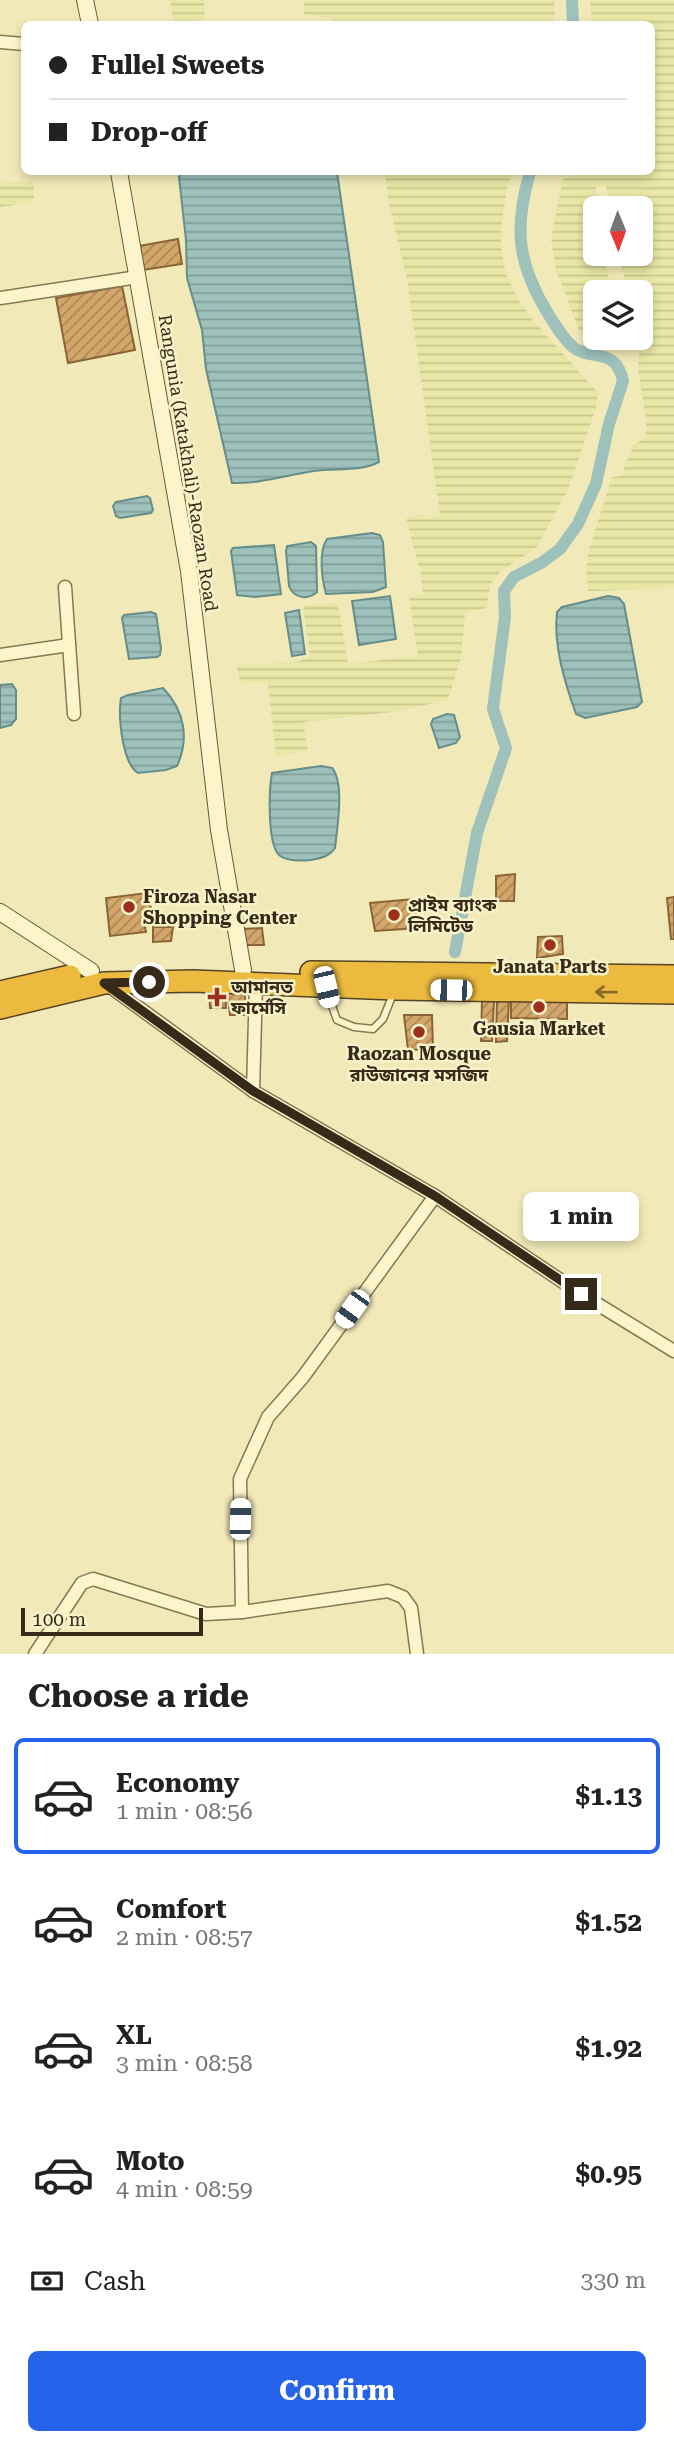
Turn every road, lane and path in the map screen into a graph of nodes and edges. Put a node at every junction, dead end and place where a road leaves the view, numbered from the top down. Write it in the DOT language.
graph roads {
  1 [pos="85,0"];
  2 [pos="89,21"];
  3 [pos="0,42"];
  4 [pos="21,44"];
  5 [pos="119,175"];
  6 [pos="138,277"];
  7 [pos="0,298"];
  8 [pos="65,587"];
  9 [pos="69,645"];
  10 [pos="0,655"];
  11 [pos="74,714"];
  12 [pos="0,912"];
  13 [pos="674,976"];
  14 [pos="98,977"];
  15 [pos="250,977"];
  16 [pos="326,987"];
  17 [pos="395,989"];
  18 [pos="0,992"];
  19 [pos="674,993"];
  20 [pos="0,1007"];
  21 [pos="253,1091"];
  22 [pos="435,1196"];
  23 [pos="674,1351"];
  24 [pos="242,1612"];
  25 [pos="35,1654"];
  26 [pos="418,1654"];
  1 -- 2 [label="main road"];
  3 -- 4 [label="street"];
  5 -- 6 [label="main road, Rangunia (Katakhali)-Raozan Road"];
  6 -- 7 [label="street"];
  6 -- 15 [label="main road, Rangunia (Katakhali)-Raozan Road"];
  8 -- 9 [label="street"];
  9 -- 10 [label="street"];
  9 -- 11 [label="street"];
  12 -- 14 [label="main road"];
  13 -- 15 [label="highway"];
  14 -- 15 [label="highway"];
  14 -- 18 [label="highway"];
  14 -- 20 [label="highway"];
  14 -- 21 [label="street"];
  15 -- 16 [label="highway"];
  15 -- 21 [label="street"];
  16 -- 17 [label="highway"];
  16 -- 17 [label="lane"];
  19 -- 17 [label="highway, one-way"];
  21 -- 22 [label="street"];
  22 -- 23 [label="street"];
  22 -- 24 [label="street"];
  24 -- 25 [label="street"];
  24 -- 26 [label="street"];
}
